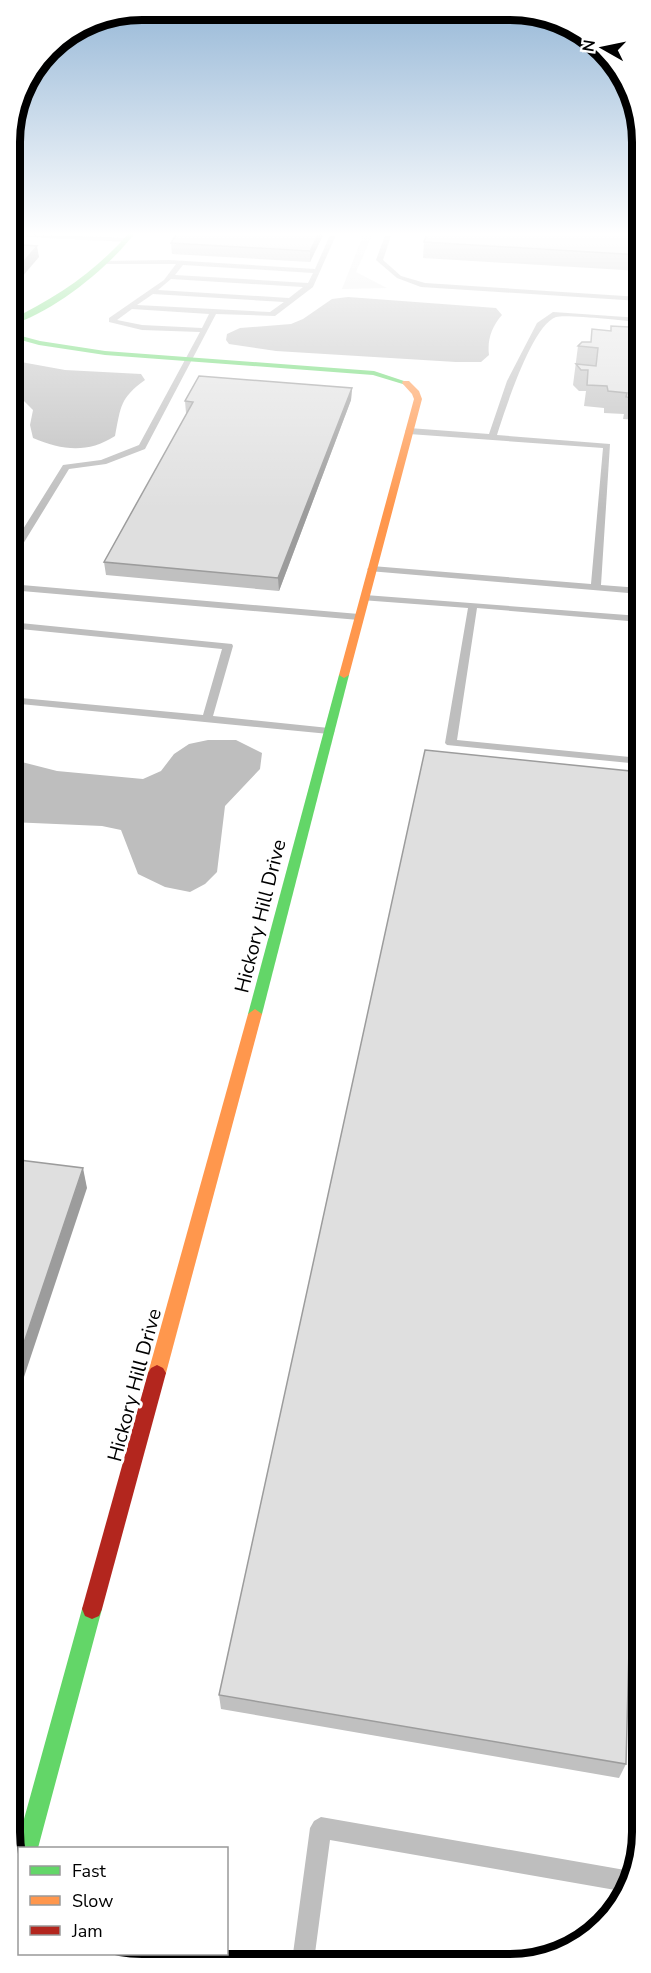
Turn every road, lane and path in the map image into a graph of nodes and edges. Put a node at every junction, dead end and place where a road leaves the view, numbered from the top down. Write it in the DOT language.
graph roads {
  1 [pos="135,325"];
  2 [pos="207,325"];
  3 [pos="539,325"];
  4 [pos="205,330"];
  5 [pos="20,337"];
  6 [pos="190,359"];
  7 [pos="409,431"];
  8 [pos="492,437"];
  9 [pos="20,541"];
  10 [pos="372,569"];
  11 [pos="596,587"];
  12 [pos="20,588"];
  13 [pos="632,590"];
  14 [pos="365,598"];
  15 [pos="473,605"];
  16 [pos="359,617"];
  17 [pos="632,618"];
  18 [pos="20,626"];
  19 [pos="20,701"];
  20 [pos="207,719"];
  21 [pos="329,731"];
  22 [pos="632,760"];
  23 [pos="27,1847"];
  24 [pos="621,1880"];
  25 [pos="304,1954"];
  1 -- 4 [label="lane"];
  2 -- 4 [label="lane"];
  3 -- 8 [label="lane"];
  4 -- 6 [label="lane"];
  5 -- 6 [label="street, Hickory Hill Drive"];
  6 -- 7 [label="street, Hickory Hill Drive"];
  6 -- 9 [label="lane"];
  7 -- 8 [label="lane"];
  7 -- 10 [label="street, Hickory Hill Drive"];
  8 -- 11 [label="lane"];
  10 -- 11 [label="lane"];
  10 -- 14 [label="street, Hickory Hill Drive"];
  11 -- 13 [label="lane"];
  12 -- 16 [label="lane"];
  14 -- 15 [label="lane"];
  14 -- 16 [label="street, Hickory Hill Drive"];
  15 -- 17 [label="lane"];
  15 -- 22 [label="lane"];
  16 -- 21 [label="street, Hickory Hill Drive"];
  18 -- 20 [label="lane"];
  19 -- 20 [label="lane"];
  20 -- 21 [label="lane"];
  21 -- 23 [label="street, Hickory Hill Drive"];
  24 -- 25 [label="lane"];
}
